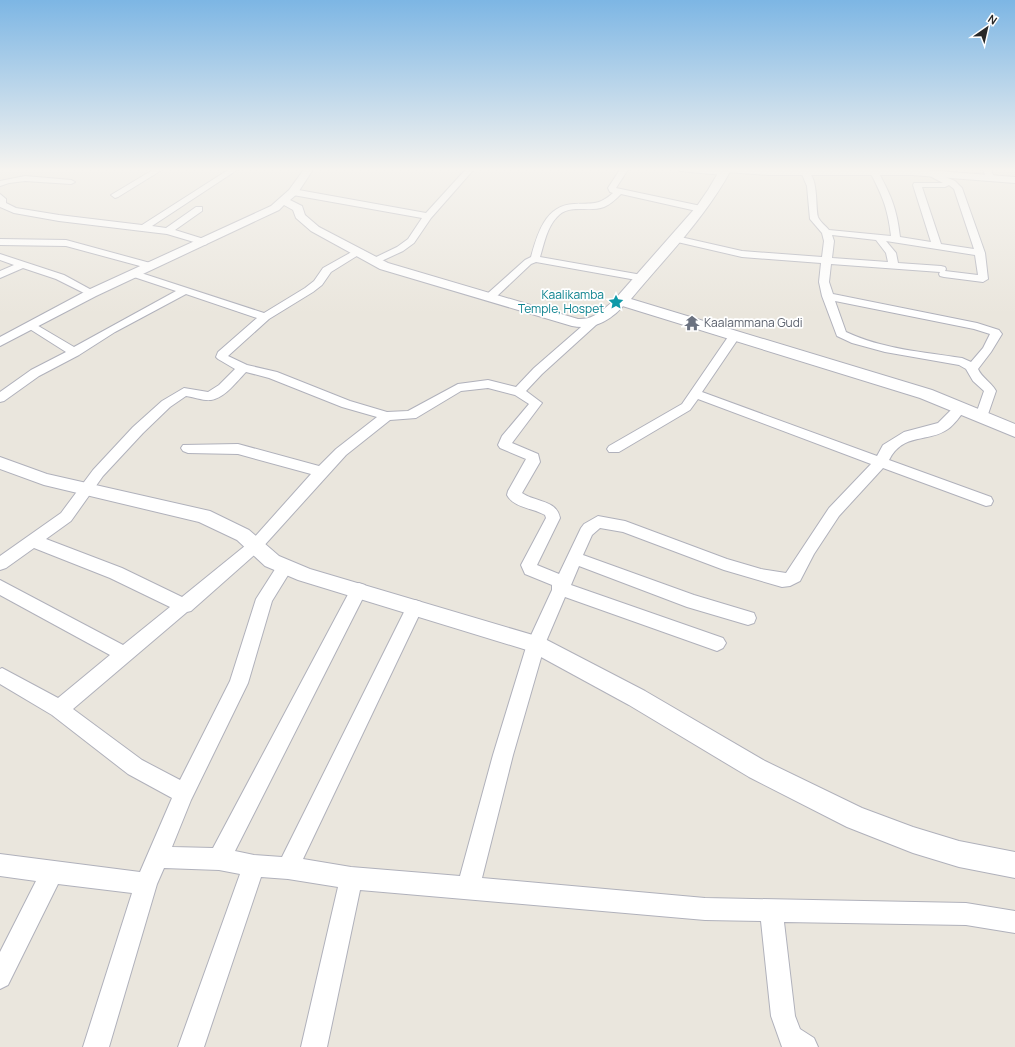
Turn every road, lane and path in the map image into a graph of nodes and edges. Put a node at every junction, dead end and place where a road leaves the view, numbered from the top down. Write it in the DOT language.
graph roads {
  1 [pos="54,217"];
  2 [pos="161,217"];
  3 [pos="189,217"];
  4 [pos="256,217"];
  5 [pos="301,217"];
  6 [pos="427,217"];
  7 [pos="553,217"];
  8 [pos="695,217"];
  9 [pos="814,217"];
  10 [pos="893,217"];
  11 [pos="927,217"];
  12 [pos="967,217"];
  13 [pos="145,227"];
  14 [pos="168,231"];
  15 [pos="826,232"];
  16 [pos="880,237"];
  17 [pos="896,239"];
  18 [pos="676,240"];
  19 [pos="0,242"];
  20 [pos="204,242"];
  21 [pos="937,245"];
  22 [pos="357,252"];
  23 [pos="980,253"];
  24 [pos="0,257"];
  25 [pos="535,259"];
  26 [pos="375,261"];
  27 [pos="827,261"];
  28 [pos="24,264"];
  29 [pos="151,266"];
  30 [pos="894,266"];
  31 [pos="135,274"];
  32 [pos="0,275"];
  33 [pos="642,278"];
  34 [pos="184,291"];
  35 [pos="92,292"];
  36 [pos="491,296"];
  37 [pos="827,296"];
  38 [pos="621,301"];
  39 [pos="265,317"];
  40 [pos="592,323"];
  41 [pos="31,326"];
  42 [pos="734,336"];
  43 [pos="2,339"];
  44 [pos="75,353"];
  45 [pos="243,368"];
  46 [pos="972,368"];
  47 [pos="519,392"];
  48 [pos="696,394"];
  49 [pos="0,398"];
  50 [pos="961,407"];
  51 [pos="387,416"];
  52 [pos="981,416"];
  53 [pos="1015,431"];
  54 [pos="188,448"];
  55 [pos="614,450"];
  56 [pos="881,461"];
  57 [pos="0,463"];
  58 [pos="321,472"];
  59 [pos="86,488"];
  60 [pos="986,501"];
  61 [pos="34,541"];
  62 [pos="256,545"];
  63 [pos="573,558"];
  64 [pos="0,564"];
  65 [pos="285,566"];
  66 [pos="561,585"];
  67 [pos="0,587"];
  68 [pos="359,590"];
  69 [pos="184,606"];
  70 [pos="415,607"];
  71 [pos="748,618"];
  72 [pos="717,643"];
  73 [pos="536,644"];
  74 [pos="124,654"];
  75 [pos="2,676"];
  76 [pos="59,709"];
  77 [pos="184,793"];
  78 [pos="158,857"];
  79 [pos="219,859"];
  80 [pos="0,865"];
  81 [pos="1015,865"];
  82 [pos="254,866"];
  83 [pos="288,868"];
  84 [pos="53,871"];
  85 [pos="351,878"];
  86 [pos="146,884"];
  87 [pos="468,889"];
  88 [pos="771,910"];
  89 [pos="1015,922"];
  90 [pos="0,977"];
  91 [pos="96,1047"];
  92 [pos="191,1047"];
  93 [pos="314,1047"];
  94 [pos="805,1047"];
  1 -- 13 [label="street"];
  2 -- 13 [label="street"];
  3 -- 14 [label="street"];
  4 -- 20 [label="street"];
  5 -- 22 [label="street"];
  6 -- 26 [label="street"];
  7 -- 25 [label="street"];
  8 -- 18 [label="main road"];
  9 -- 15 [label="street"];
  10 -- 17 [label="street"];
  11 -- 21 [label="street"];
  12 -- 23 [label="street"];
  13 -- 14 [label="street"];
  14 -- 20 [label="street"];
  15 -- 16 [label="street"];
  15 -- 27 [label="street"];
  16 -- 17 [label="street"];
  16 -- 30 [label="street"];
  17 -- 21 [label="street"];
  18 -- 27 [label="street"];
  18 -- 33 [label="main road"];
  19 -- 29 [label="street"];
  20 -- 29 [label="street"];
  21 -- 23 [label="street"];
  22 -- 26 [label="street"];
  22 -- 39 [label="street"];
  23 -- 30 [label="street"];
  24 -- 28 [label="street"];
  25 -- 33 [label="street"];
  25 -- 36 [label="street"];
  26 -- 36 [label="street"];
  27 -- 30 [label="street"];
  27 -- 37 [label="street"];
  28 -- 32 [label="street"];
  28 -- 35 [label="street"];
  29 -- 31 [label="street"];
  31 -- 34 [label="street"];
  31 -- 35 [label="street"];
  33 -- 38 [label="main road"];
  34 -- 39 [label="street"];
  34 -- 44 [label="street"];
  35 -- 41 [label="street"];
  36 -- 40 [label="street"];
  37 -- 46 [label="street"];
  37 -- 46 [label="street"];
  38 -- 40 [label="street"];
  38 -- 42 [label="main road"];
  39 -- 45 [label="street"];
  40 -- 47 [label="street"];
  41 -- 43 [label="street"];
  41 -- 44 [label="street"];
  42 -- 48 [label="street"];
  42 -- 50 [label="main road"];
  44 -- 49 [label="street"];
  45 -- 51 [label="street"];
  45 -- 59 [label="street"];
  46 -- 52 [label="street"];
  47 -- 51 [label="street"];
  47 -- 66 [label="street"];
  48 -- 55 [label="street"];
  48 -- 56 [label="street"];
  50 -- 52 [label="main road"];
  50 -- 56 [label="street"];
  51 -- 58 [label="street"];
  52 -- 53 [label="main road"];
  54 -- 58 [label="street"];
  56 -- 60 [label="street"];
  56 -- 63 [label="street"];
  57 -- 59 [label="street"];
  58 -- 62 [label="street"];
  59 -- 61 [label="street"];
  59 -- 62 [label="street"];
  61 -- 64 [label="street"];
  61 -- 69 [label="street"];
  62 -- 65 [label="street"];
  62 -- 69 [label="street"];
  63 -- 66 [label="street"];
  63 -- 71 [label="street"];
  65 -- 68 [label="street"];
  65 -- 77 [label="street"];
  66 -- 72 [label="street"];
  66 -- 73 [label="street"];
  67 -- 74 [label="street"];
  68 -- 70 [label="street"];
  68 -- 79 [label="street"];
  69 -- 74 [label="street"];
  70 -- 73 [label="street"];
  70 -- 83 [label="street"];
  73 -- 81 [label="street"];
  73 -- 87 [label="street"];
  74 -- 76 [label="street"];
  75 -- 76 [label="street"];
  76 -- 77 [label="street"];
  77 -- 78 [label="street"];
  78 -- 79 [label="street"];
  78 -- 86 [label="street"];
  79 -- 82 [label="street"];
  80 -- 84 [label="street"];
  82 -- 83 [label="street"];
  82 -- 92 [label="street"];
  83 -- 85 [label="street"];
  84 -- 86 [label="street"];
  84 -- 90 [label="street"];
  85 -- 87 [label="street"];
  85 -- 93 [label="street"];
  86 -- 91 [label="street"];
  87 -- 88 [label="street"];
  88 -- 89 [label="street"];
  88 -- 94 [label="street"];
}
